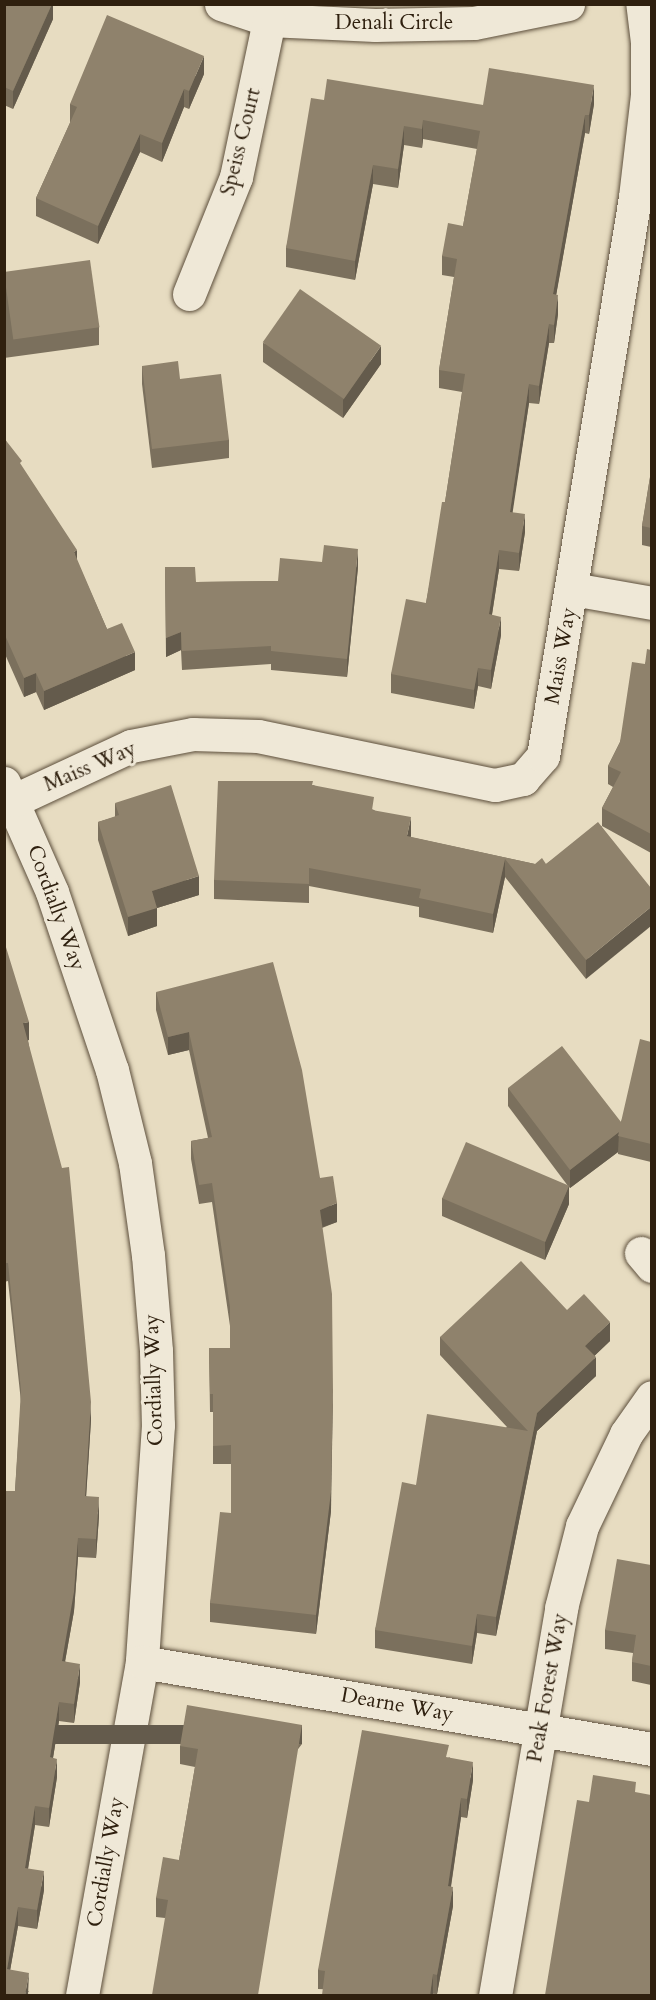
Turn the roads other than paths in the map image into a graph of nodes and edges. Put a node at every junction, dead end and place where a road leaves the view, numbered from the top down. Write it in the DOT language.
graph roads {
  1 [pos="221,4"];
  2 [pos="568,4"];
  3 [pos="642,4"];
  4 [pos="269,20"];
  5 [pos="189,294"];
  6 [pos="573,589"];
  7 [pos="651,603"];
  8 [pos="10,791"];
  9 [pos="651,1397"];
  10 [pos="142,1662"];
  11 [pos="540,1730"];
  12 [pos="651,1749"];
  13 [pos="82,1995"];
  14 [pos="495,1995"];
  1 -- 4 [label="street, Denali Circle"];
  2 -- 4 [label="street, Denali Circle"];
  3 -- 6 [label="street, Maiss Way"];
  4 -- 5 [label="street, Speiss Court"];
  6 -- 7 [label="street"];
  6 -- 8 [label="street, Maiss Way"];
  8 -- 10 [label="street, Cordially Way"];
  9 -- 11 [label="street, Peak Forest Way"];
  10 -- 11 [label="street, Dearne Way"];
  10 -- 13 [label="street, Cordially Way"];
  11 -- 12 [label="street, Dearne Way"];
  11 -- 14 [label="street, Peak Forest Way"];
}
